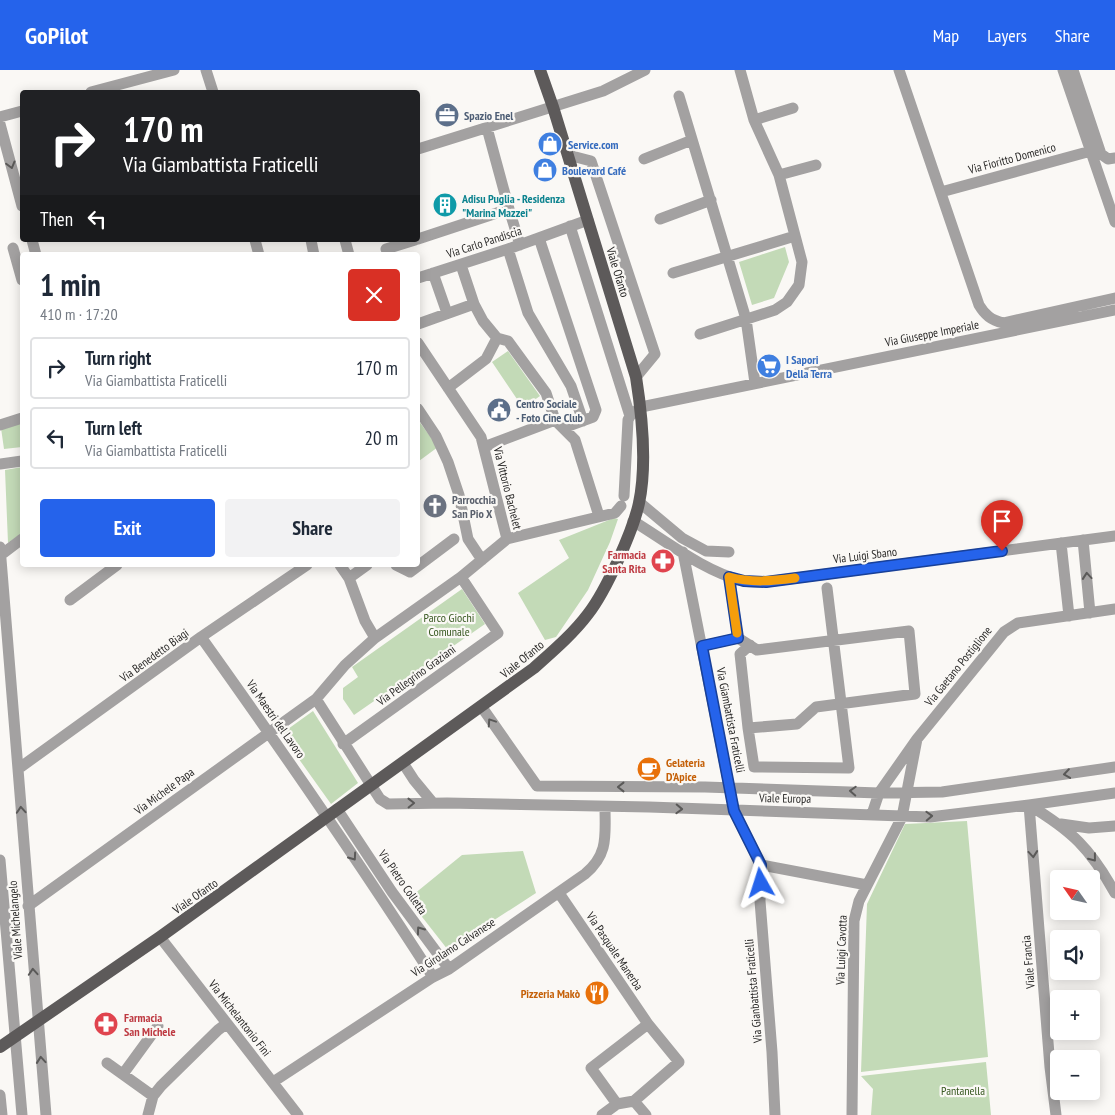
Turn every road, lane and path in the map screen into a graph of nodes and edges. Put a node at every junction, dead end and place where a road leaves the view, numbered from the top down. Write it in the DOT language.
graph roads {
  1 [pos="174,70"];
  2 [pos="206,70"];
  3 [pos="540,70"];
  4 [pos="645,70"];
  5 [pos="740,70"];
  6 [pos="899,70"];
  7 [pos="1064,70"];
  8 [pos="1073,70"];
  9 [pos="99,90"];
  10 [pos="212,90"];
  11 [pos="679,96"];
  12 [pos="553,107"];
  13 [pos="793,108"];
  14 [pos="20,112"];
  15 [pos="0,117"];
  16 [pos="754,120"];
  17 [pos="0,124"];
  18 [pos="487,128"];
  19 [pos="692,140"];
  20 [pos="420,148"];
  21 [pos="1091,151"];
  22 [pos="568,155"];
  23 [pos="1115,158"];
  24 [pos="644,159"];
  25 [pos="816,165"];
  26 [pos="778,175"];
  27 [pos="940,192"];
  28 [pos="20,199"];
  29 [pos="711,200"];
  30 [pos="509,209"];
  31 [pos="660,219"];
  32 [pos="588,220"];
  33 [pos="1115,222"];
  34 [pos="570,226"];
  35 [pos="795,236"];
  36 [pos="539,238"];
  37 [pos="420,239"];
  38 [pos="408,242"];
  39 [pos="520,245"];
  40 [pos="13,248"];
  41 [pos="386,248"];
  42 [pos="508,249"];
  43 [pos="728,258"];
  44 [pos="461,265"];
  45 [pos="20,273"];
  46 [pos="434,273"];
  47 [pos="673,274"];
  48 [pos="420,277"];
  49 [pos="1115,298"];
  50 [pos="474,304"];
  51 [pos="1115,310"];
  52 [pos="447,313"];
  53 [pos="746,320"];
  54 [pos="420,323"];
  55 [pos="700,334"];
  56 [pos="497,338"];
  57 [pos="420,346"];
  58 [pos="636,377"];
  59 [pos="755,383"];
  60 [pos="448,388"];
  61 [pos="641,406"];
  62 [pos="420,412"];
  63 [pos="630,416"];
  64 [pos="20,419"];
  65 [pos="583,421"];
  66 [pos="559,424"];
  67 [pos="0,425"];
  68 [pos="484,447"];
  69 [pos="20,461"];
  70 [pos="0,464"];
  71 [pos="639,502"];
  72 [pos="599,516"];
  73 [pos="632,521"];
  74 [pos="1115,536"];
  75 [pos="454,539"];
  76 [pos="507,539"];
  77 [pos="1083,540"];
  78 [pos="20,541"];
  79 [pos="1060,543"];
  80 [pos="0,547"];
  81 [pos="683,552"];
  82 [pos="729,552"];
  83 [pos="1,555"];
  84 [pos="482,560"];
  85 [pos="420,564"];
  86 [pos="114,567"];
  87 [pos="304,567"];
  88 [pos="341,567"];
  89 [pos="365,567"];
  90 [pos="400,567"];
  91 [pos="417,567"];
  92 [pos="461,577"];
  93 [pos="729,577"];
  94 [pos="349,578"];
  95 [pos="827,588"];
  96 [pos="70,600"];
  97 [pos="1115,609"];
  98 [pos="1090,613"];
  99 [pos="1069,616"];
  100 [pos="201,637"];
  101 [pos="375,638"];
  102 [pos="738,638"];
  103 [pos="833,640"];
  104 [pos="750,645"];
  105 [pos="702,646"];
  106 [pos="316,699"];
  107 [pos="842,704"];
  108 [pos="481,706"];
  109 [pos="748,728"];
  110 [pos="269,732"];
  111 [pos="917,739"];
  112 [pos="343,744"];
  113 [pos="403,763"];
  114 [pos="1115,767"];
  115 [pos="18,769"];
  116 [pos="371,786"];
  117 [pos="537,786"];
  118 [pos="730,788"];
  119 [pos="908,792"];
  120 [pos="879,793"];
  121 [pos="1115,793"];
  122 [pos="433,803"];
  123 [pos="537,806"];
  124 [pos="1029,806"];
  125 [pos="605,807"];
  126 [pos="337,809"];
  127 [pos="734,811"];
  128 [pos="872,814"];
  129 [pos="902,816"];
  130 [pos="326,817"];
  131 [pos="1060,824"];
  132 [pos="1115,826"];
  133 [pos="0,860"];
  134 [pos="761,865"];
  135 [pos="867,885"];
  136 [pos="1115,892"];
  137 [pos="559,893"];
  138 [pos="2,896"];
  139 [pos="28,906"];
  140 [pos="160,937"];
  141 [pos="449,969"];
  142 [pos="433,977"];
  143 [pos="37,1021"];
  144 [pos="226,1024"];
  145 [pos="648,1024"];
  146 [pos="158,1026"];
  147 [pos="15,1036"];
  148 [pos="0,1047"];
  149 [pos="107,1063"];
  150 [pos="123,1074"];
  151 [pos="273,1082"];
  152 [pos="0,1095"];
  153 [pos="153,1096"];
  154 [pos="634,1102"];
  155 [pos="617,1104"];
  156 [pos="2,1115"];
  157 [pos="22,1115"];
  158 [pos="46,1115"];
  159 [pos="148,1115"];
  160 [pos="298,1115"];
  161 [pos="602,1115"];
  162 [pos="646,1115"];
  163 [pos="776,1115"];
  164 [pos="852,1115"];
  165 [pos="1056,1115"];
  1 -- 9 [label="street"];
  2 -- 10 [label="street"];
  3 -- 12 [label="main road, Viale Ofanto"];
  4 -- 12 [label="street"];
  5 -- 16 [label="street"];
  6 -- 27 [label="street"];
  7 -- 21 [label="street"];
  8 -- 23 [label="street"];
  11 -- 19 [label="street"];
  12 -- 18 [label="street"];
  12 -- 22 [label="main road, Viale Ofanto"];
  13 -- 16 [label="street"];
  14 -- 15 [label="street"];
  16 -- 26 [label="street"];
  17 -- 28 [label="street, one-way"];
  18 -- 20 [label="street"];
  18 -- 30 [label="street"];
  19 -- 24 [label="street"];
  19 -- 29 [label="street"];
  21 -- 27 [label="street, Via Fioritto Domenico"];
  21 -- 33 [label="street"];
  22 -- 32 [label="main road, Viale Ofanto"];
  22 -- 58 [label="street"];
  25 -- 26 [label="street"];
  26 -- 35 [label="street"];
  27 -- 49 [label="street"];
  29 -- 31 [label="street"];
  29 -- 43 [label="street"];
  30 -- 37 [label="street"];
  30 -- 39 [label="street"];
  32 -- 34 [label="street, Via Carlo Pandiscia"];
  32 -- 58 [label="main road, Viale Ofanto"];
  34 -- 36 [label="street, Via Carlo Pandiscia"];
  34 -- 63 [label="street"];
  35 -- 43 [label="street"];
  35 -- 53 [label="street"];
  36 -- 39 [label="street, Via Carlo Pandiscia"];
  36 -- 65 [label="street"];
  38 -- 41 [label="street"];
  39 -- 42 [label="street, Via Carlo Pandiscia"];
  40 -- 45 [label="street"];
  42 -- 44 [label="street, Via Carlo Pandiscia"];
  42 -- 65 [label="street"];
  43 -- 47 [label="street"];
  43 -- 53 [label="street"];
  44 -- 46 [label="street, Via Carlo Pandiscia"];
  44 -- 50 [label="street"];
  46 -- 48 [label="street, Via Carlo Pandiscia"];
  46 -- 52 [label="street"];
  50 -- 52 [label="street"];
  50 -- 56 [label="street"];
  51 -- 59 [label="street, Via Giuseppe Imperiale"];
  52 -- 54 [label="street"];
  53 -- 55 [label="street"];
  53 -- 59 [label="street"];
  56 -- 60 [label="street"];
  56 -- 66 [label="street"];
  57 -- 60 [label="street, Via Vittorio Bachelet"];
  58 -- 61 [label="main road, Viale Ofanto"];
  59 -- 61 [label="street, Via Giuseppe Imperiale"];
  60 -- 68 [label="street, Via Vittorio Bachelet"];
  61 -- 63 [label="street"];
  61 -- 71 [label="main road, Viale Ofanto"];
  62 -- 84 [label="street"];
  63 -- 72 [label="street"];
  64 -- 67 [label="street"];
  65 -- 66 [label="street"];
  66 -- 68 [label="street"];
  66 -- 72 [label="street"];
  68 -- 76 [label="street, Via Vittorio Bachelet"];
  69 -- 70 [label="street"];
  71 -- 73 [label="main road, Viale Ofanto"];
  71 -- 82 [label="street"];
  72 -- 76 [label="street"];
  73 -- 81 [label="street, Via Luigi Sbano"];
  73 -- 108 [label="main road, Viale Ofanto"];
  74 -- 77 [label="street, Via Luigi Sbano"];
  75 -- 85 [label="street"];
  76 -- 84 [label="street"];
  77 -- 79 [label="street, Via Luigi Sbano"];
  98 -- 77 [label="street, one-way"];
  78 -- 83 [label="street"];
  79 -- 93 [label="street, Via Luigi Sbano"];
  79 -- 99 [label="street"];
  80 -- 83 [label="street, Viale Michelangelo"];
  81 -- 93 [label="street, Via Luigi Sbano"];
  81 -- 105 [label="street, Via Giambattista Fraticelli"];
  83 -- 115 [label="street, Viale Michelangelo"];
  84 -- 92 [label="street"];
  86 -- 96 [label="street"];
  87 -- 100 [label="street, Via Benedetto Biagi"];
  88 -- 94 [label="street"];
  89 -- 94 [label="street"];
  90 -- 91 [label="street"];
  92 -- 101 [label="street"];
  92 -- 112 [label="street, Via Pellegrino Graziani"];
  93 -- 102 [label="street"];
  94 -- 101 [label="street"];
  95 -- 103 [label="street"];
  97 -- 98 [label="street, Via Gaetano Postiglione"];
  98 -- 99 [label="street, Via Gaetano Postiglione"];
  99 -- 111 [label="street, Via Gaetano Postiglione"];
  100 -- 110 [label="street, Via Maestri del Lavoro"];
  100 -- 115 [label="street, Via Benedetto Biagi"];
  101 -- 106 [label="street, Via Michele Papa"];
  102 -- 104 [label="street"];
  102 -- 105 [label="street"];
  103 -- 104 [label="street"];
  103 -- 107 [label="street"];
  103 -- 107 [label="street"];
  104 -- 109 [label="street"];
  105 -- 118 [label="street, Via Giambattista Fraticelli"];
  106 -- 110 [label="street, Via Michele Papa"];
  106 -- 112 [label="street"];
  107 -- 109 [label="street"];
  107 -- 109 [label="street"];
  108 -- 113 [label="main road, Viale Ofanto"];
  117 -- 108 [label="street, one-way"];
  110 -- 130 [label="street, Via Maestri del Lavoro"];
  110 -- 139 [label="street, Via Michele Papa"];
  111 -- 119 [label="street, Via Luigi Cavotta"];
  111 -- 120 [label="street, Via Gaetano Postiglione"];
  112 -- 116 [label="street"];
  113 -- 116 [label="main road, Viale Ofanto"];
  113 -- 122 [label="street"];
  114 -- 119 [label="street, Viale Europa, one-way"];
  139 -- 115 [label="street, Viale Michelangelo, one-way"];
  116 -- 122 [label="street, Viale Europa, one-way"];
  116 -- 126 [label="main road, Viale Ofanto"];
  118 -- 117 [label="street, Viale Europa, one-way"];
  117 -- 123 [label="street"];
  120 -- 118 [label="street, Viale Europa, one-way"];
  118 -- 127 [label="street, Via Giambattista Fraticelli"];
  119 -- 120 [label="street, Viale Europa"];
  119 -- 129 [label="street, Via Luigi Cavotta"];
  120 -- 128 [label="street, Via Gaetano Postiglione"];
  121 -- 124 [label="street, Viale Europa"];
  122 -- 123 [label="street, Viale Europa"];
  123 -- 125 [label="street, Viale Europa"];
  129 -- 124 [label="street, Viale Europa, one-way"];
  124 -- 131 [label="street"];
  124 -- 165 [label="street, Viale Francia, one-way"];
  125 -- 127 [label="street, Viale Europa, one-way"];
  125 -- 137 [label="street, Via Girolamo Calvanese"];
  126 -- 130 [label="main road, Viale Ofanto"];
  141 -- 126 [label="street, Via Pietro Colletta, one-way"];
  127 -- 128 [label="street, Viale Europa"];
  127 -- 134 [label="street, Via Giambattista Fraticelli"];
  128 -- 129 [label="street, Viale Europa"];
  129 -- 135 [label="street, Via Luigi Cavotta"];
  130 -- 140 [label="main road, Viale Ofanto"];
  130 -- 142 [label="street, one-way"];
  131 -- 132 [label="street"];
  131 -- 136 [label="street, one-way"];
  133 -- 138 [label="street, Viale Michelangelo"];
  134 -- 135 [label="street"];
  134 -- 163 [label="street, Via Gianbattista Fraticelli"];
  135 -- 164 [label="street, Via Luigi Cavotta"];
  137 -- 141 [label="street, Via Girolamo Calvanese"];
  137 -- 145 [label="street, Via Pasquale Manerba"];
  138 -- 147 [label="street, Viale Michelangelo"];
  143 -- 139 [label="street, Viale Michelangelo, one-way"];
  140 -- 143 [label="main road, Viale Ofanto"];
  140 -- 144 [label="street, Via Michelantonio Fini"];
  141 -- 142 [label="street, Via Girolamo Calvanese"];
  142 -- 151 [label="street, Via Girolamo Calvanese"];
  143 -- 147 [label="main road, Viale Ofanto"];
  158 -- 143 [label="street, Viale Michelangelo, one-way"];
  144 -- 151 [label="street, Via Michelantonio Fini"];
  144 -- 153 [label="street"];
  145 -- 154 [label="street, Via Pasquale Manerba"];
  145 -- 155 [label="street"];
  146 -- 150 [label="street"];
  147 -- 148 [label="main road, Viale Ofanto"];
  147 -- 157 [label="street, Viale Michelangelo"];
  149 -- 150 [label="street"];
  150 -- 153 [label="street"];
  151 -- 160 [label="street, Via Michelantonio Fini"];
  152 -- 156 [label="street"];
  153 -- 159 [label="street"];
  154 -- 155 [label="street"];
  154 -- 162 [label="street"];
  155 -- 161 [label="street"];
}
